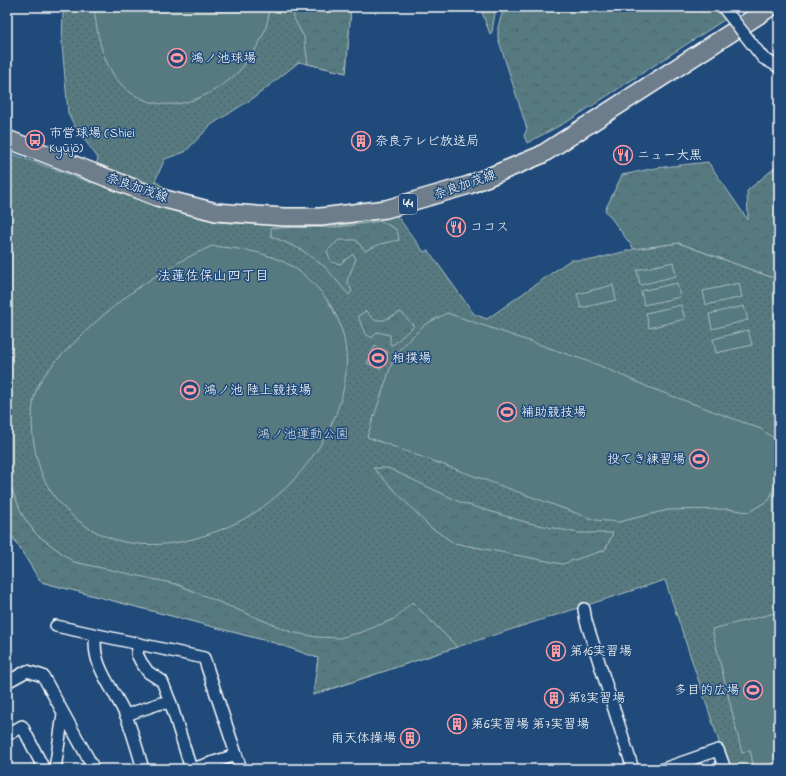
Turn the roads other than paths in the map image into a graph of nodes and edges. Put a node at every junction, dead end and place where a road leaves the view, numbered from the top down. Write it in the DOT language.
graph roads {
  1 [pos="723,7"];
  2 [pos="771,7"];
  3 [pos="779,67"];
  4 [pos="7,139"];
  5 [pos="584,610"];
  6 [pos="56,626"];
  7 [pos="96,635"];
  8 [pos="140,644"];
  9 [pos="7,682"];
  10 [pos="171,704"];
  11 [pos="63,714"];
  12 [pos="126,715"];
  13 [pos="7,735"];
  14 [pos="236,755"];
  15 [pos="680,766"];
  16 [pos="44,769"];
  17 [pos="55,769"];
  18 [pos="94,769"];
  19 [pos="143,769"];
  20 [pos="192,769"];
  21 [pos="241,769"];
  22 [pos="633,769"];
  23 [pos="663,769"];
  24 [pos="725,769"];
  1 -- 3 [label="street, bridge"];
  2 -- 4 [label="main road, 奈良加茂線 / 44"];
  5 -- 22 [label="street"];
  6 -- 7 [label="street"];
  7 -- 8 [label="street"];
  7 -- 12 [label="street"];
  8 -- 10 [label="street"];
  8 -- 14 [label="street"];
  9 -- 11 [label="street"];
  10 -- 12 [label="street"];
  10 -- 20 [label="street"];
  11 -- 17 [label="street"];
  11 -- 18 [label="street"];
  12 -- 19 [label="street"];
  13 -- 16 [label="street"];
  14 -- 20 [label="street"];
  14 -- 21 [label="street"];
  15 -- 23 [label="street"];
  15 -- 24 [label="street"];
}
